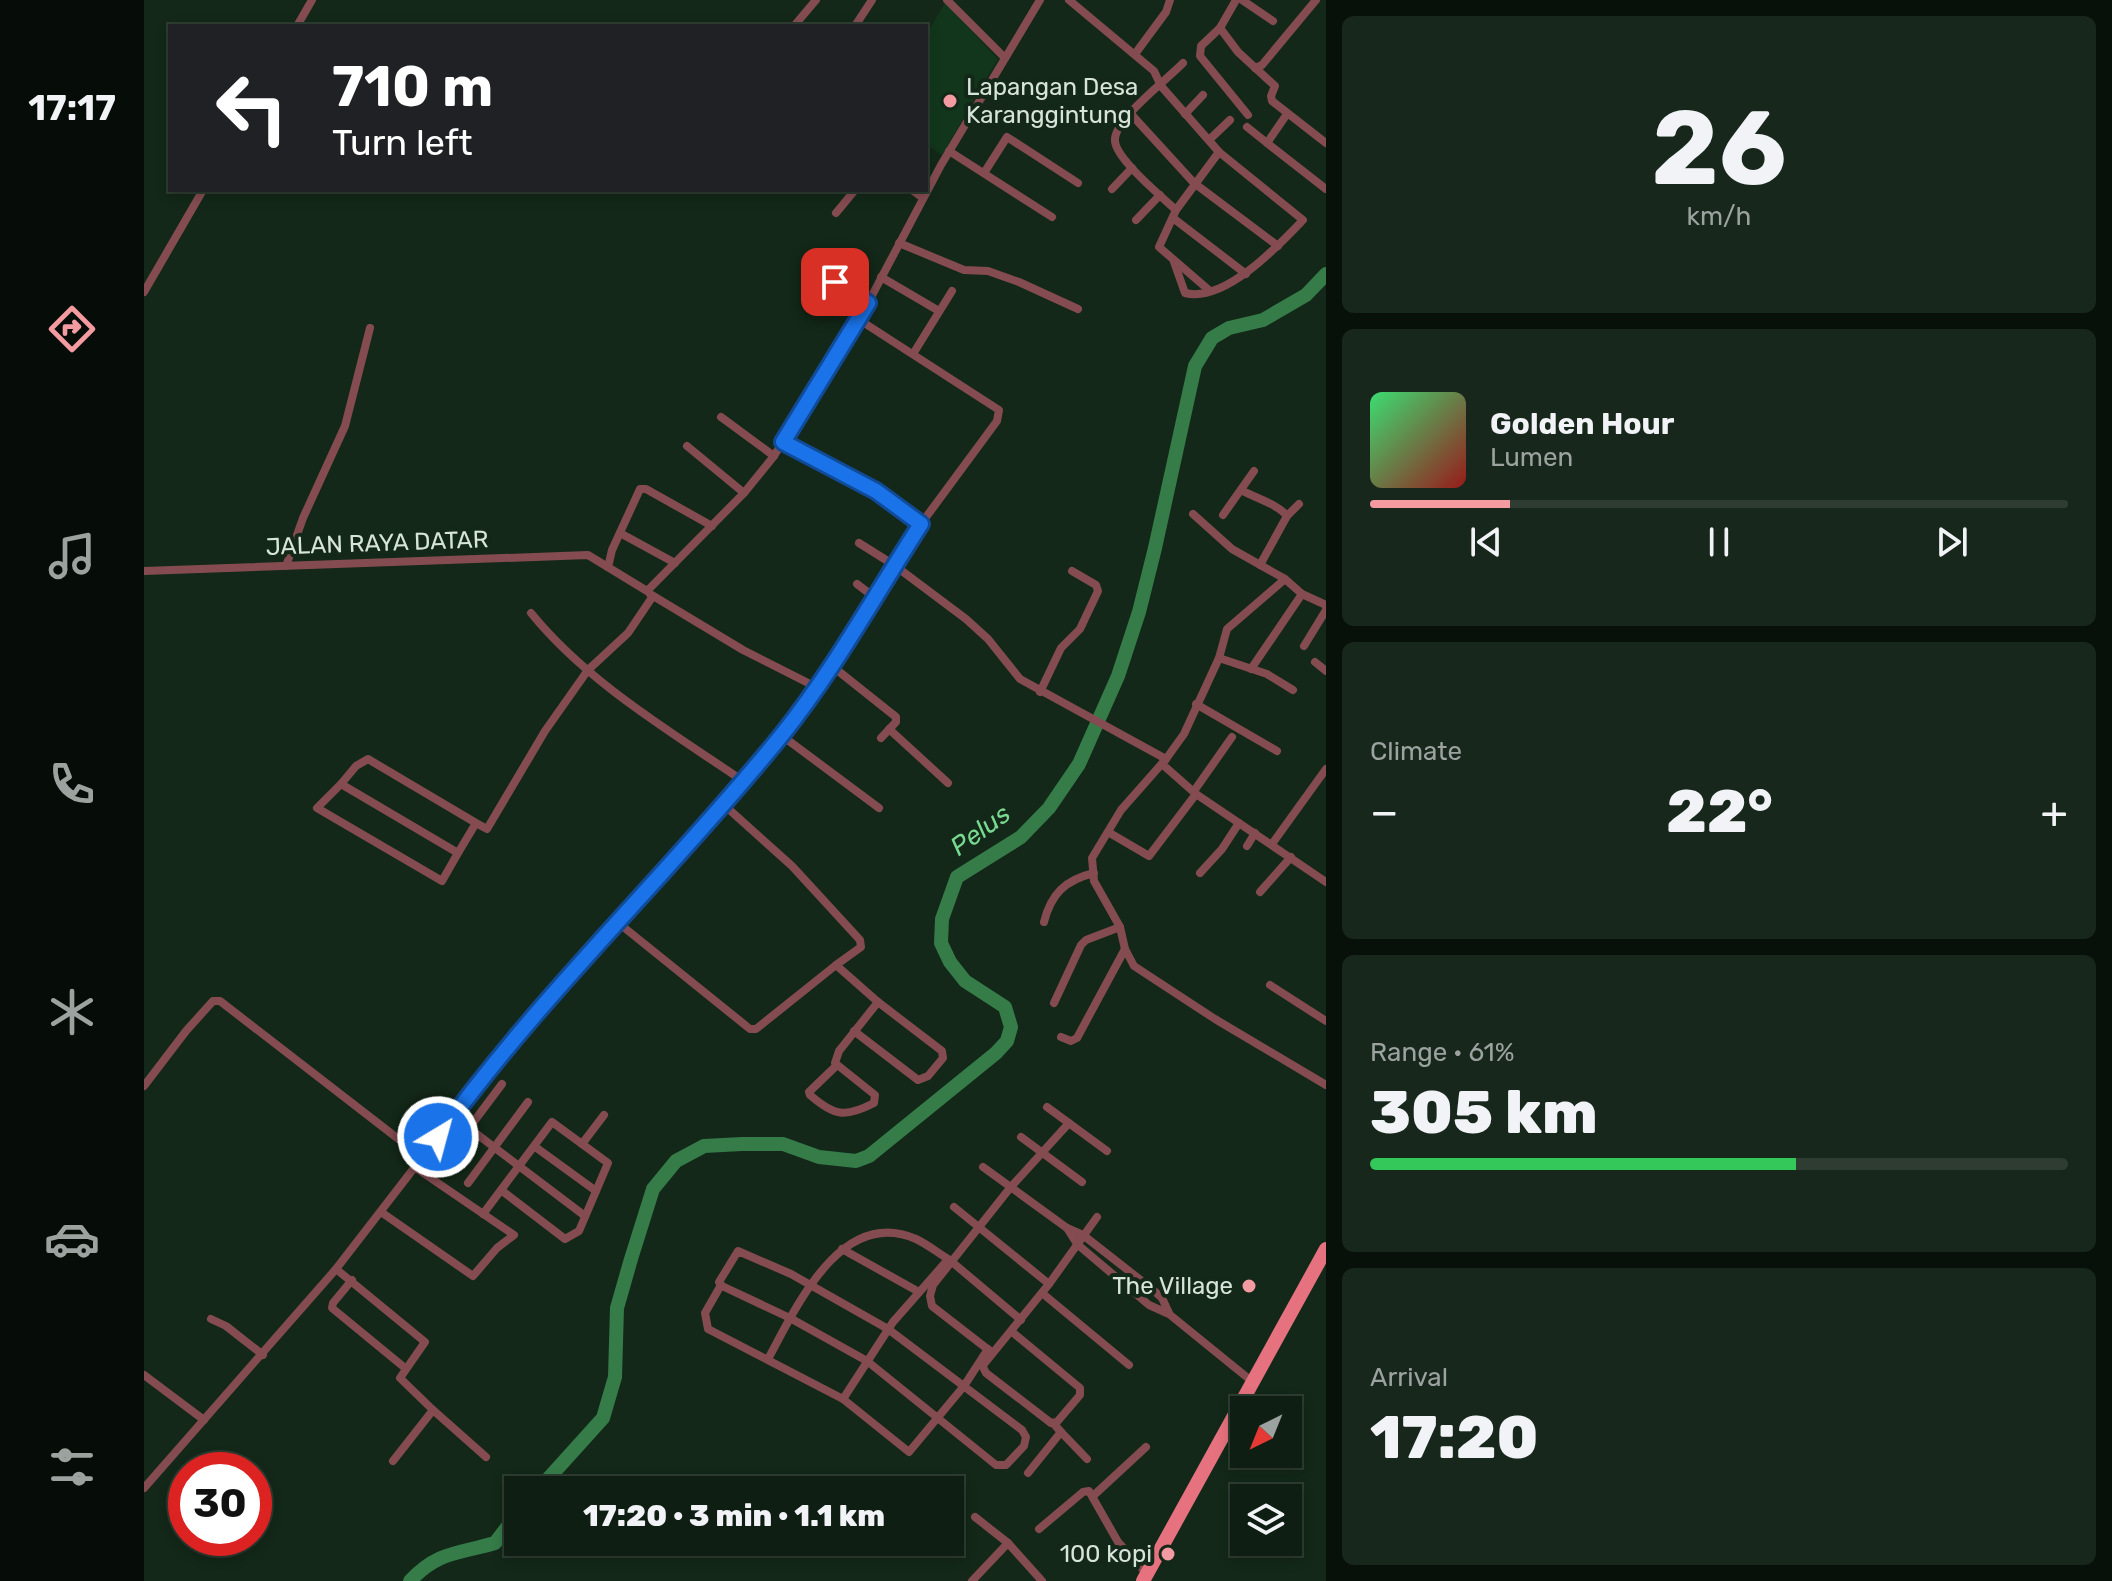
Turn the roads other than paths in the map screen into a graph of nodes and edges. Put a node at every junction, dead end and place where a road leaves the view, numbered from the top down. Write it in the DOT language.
graph roads {
  1 [pos="312,0"];
  2 [pos="816,0"];
  3 [pos="872,0"];
  4 [pos="947,0"];
  5 [pos="1040,0"];
  6 [pos="1069,0"];
  7 [pos="1170,0"];
  8 [pos="1236,0"];
  9 [pos="1242,0"];
  10 [pos="1316,0"];
  11 [pos="1273,21"];
  12 [pos="298,24"];
  13 [pos="796,24"];
  14 [pos="856,24"];
  15 [pos="1220,28"];
  16 [pos="1135,54"];
  17 [pos="1005,58"];
  18 [pos="1183,63"];
  19 [pos="1255,68"];
  20 [pos="1161,86"];
  21 [pos="1203,95"];
  22 [pos="1130,113"];
  23 [pos="1185,114"];
  24 [pos="1287,114"];
  25 [pos="1248,115"];
  26 [pos="1230,120"];
  27 [pos="1247,127"];
  28 [pos="1209,140"];
  29 [pos="1267,143"];
  30 [pos="1326,143"];
  31 [pos="949,151"];
  32 [pos="1219,152"];
  33 [pos="1132,168"];
  34 [pos="984,173"];
  35 [pos="1078,183"];
  36 [pos="1194,183"];
  37 [pos="928,188"];
  38 [pos="1112,189"];
  39 [pos="1326,189"];
  40 [pos="202,192"];
  41 [pos="853,192"];
  42 [pos="925,193"];
  43 [pos="1160,195"];
  44 [pos="836,213"];
  45 [pos="1174,214"];
  46 [pos="1052,217"];
  47 [pos="1136,220"];
  48 [pos="899,243"];
  49 [pos="1278,246"];
  50 [pos="1174,262"];
  51 [pos="820,273"];
  52 [pos="1246,274"];
  53 [pos="881,277"];
  54 [pos="147,279"];
  55 [pos="952,291"];
  56 [pos="1210,291"];
  57 [pos="144,292"];
  58 [pos="868,303"];
  59 [pos="1078,309"];
  60 [pos="939,311"];
  61 [pos="858,319"];
  62 [pos="370,328"];
  63 [pos="913,354"];
  64 [pos="721,417"];
  65 [pos="783,442"];
  66 [pos="687,446"];
  67 [pos="774,456"];
  68 [pos="1254,471"];
  69 [pos="1241,490"];
  70 [pos="744,493"];
  71 [pos="1299,504"];
  72 [pos="1193,514"];
  73 [pos="1223,515"];
  74 [pos="1287,516"];
  75 [pos="921,524"];
  76 [pos="712,526"];
  77 [pos="620,533"];
  78 [pos="859,543"];
  79 [pos="675,563"];
  80 [pos="894,565"];
  81 [pos="1260,565"];
  82 [pos="286,566"];
  83 [pos="608,567"];
  84 [pos="144,571"];
  85 [pos="1072,571"];
  86 [pos="1285,579"];
  87 [pos="857,584"];
  88 [pos="650,593"];
  89 [pos="1302,594"];
  90 [pos="874,597"];
  91 [pos="1326,608"];
  92 [pos="531,613"];
  93 [pos="1304,646"];
  94 [pos="1222,659"];
  95 [pos="1315,662"];
  96 [pos="832,666"];
  97 [pos="1251,669"];
  98 [pos="588,670"];
  99 [pos="1326,671"];
  100 [pos="818,688"];
  101 [pos="1293,690"];
  102 [pos="1040,692"];
  103 [pos="1203,707"];
  104 [pos="889,729"];
  105 [pos="781,735"];
  106 [pos="1232,737"];
  107 [pos="881,738"];
  108 [pos="1277,751"];
  109 [pos="1164,762"];
  110 [pos="1325,773"];
  111 [pos="743,781"];
  112 [pos="948,783"];
  113 [pos="341,784"];
  114 [pos="1195,792"];
  115 [pos="723,804"];
  116 [pos="879,808"];
  117 [pos="476,823"];
  118 [pos="1239,823"];
  119 [pos="1108,832"];
  120 [pos="1255,833"];
  121 [pos="1272,844"];
  122 [pos="1247,846"];
  123 [pos="458,853"];
  124 [pos="1291,857"];
  125 [pos="1094,873"];
  126 [pos="1200,873"];
  127 [pos="1326,882"];
  128 [pos="1260,892"];
  129 [pos="616,921"];
  130 [pos="1044,922"];
  131 [pos="1120,927"];
  132 [pos="1125,949"];
  133 [pos="836,965"];
  134 [pos="1270,985"];
  135 [pos="878,1002"];
  136 [pos="1054,1003"];
  137 [pos="1326,1021"];
  138 [pos="854,1031"];
  139 [pos="1061,1037"];
  140 [pos="836,1066"];
  141 [pos="145,1082"];
  142 [pos="502,1084"];
  143 [pos="1326,1085"];
  144 [pos="528,1102"];
  145 [pos="1047,1107"];
  146 [pos="604,1115"];
  147 [pos="453,1116"];
  148 [pos="1069,1123"];
  149 [pos="469,1128"];
  150 [pos="1021,1137"];
  151 [pos="582,1144"];
  152 [pos="534,1146"];
  153 [pos="494,1148"];
  154 [pos="1107,1151"];
  155 [pos="1043,1153"];
  156 [pos="423,1158"];
  157 [pos="442,1164"];
  158 [pos="518,1167"];
  159 [pos="983,1167"];
  160 [pos="416,1168"];
  161 [pos="1082,1182"];
  162 [pos="468,1183"];
  163 [pos="1010,1188"];
  164 [pos="501,1190"];
  165 [pos="596,1191"];
  166 [pos="954,1207"];
  167 [pos="381,1212"];
  168 [pos="483,1214"];
  169 [pos="585,1216"];
  170 [pos="1097,1217"];
  171 [pos="978,1228"];
  172 [pos="1067,1228"];
  173 [pos="1083,1235"];
  174 [pos="1077,1244"];
  175 [pos="842,1249"];
  176 [pos="1326,1249"];
  177 [pos="950,1260"];
  178 [pos="336,1269"];
  179 [pos="352,1280"];
  180 [pos="1049,1284"];
  181 [pos="721,1285"];
  182 [pos="812,1285"];
  183 [pos="1154,1291"];
  184 [pos="919,1292"];
  185 [pos="1042,1293"];
  186 [pos="1145,1301"];
  187 [pos="1169,1314"];
  188 [pos="790,1318"];
  189 [pos="211,1319"];
  190 [pos="1021,1320"];
  191 [pos="888,1329"];
  192 [pos="1011,1331"];
  193 [pos="991,1352"];
  194 [pos="263,1355"];
  195 [pos="768,1359"];
  196 [pos="867,1361"];
  197 [pos="1129,1365"];
  198 [pos="405,1368"];
  199 [pos="144,1375"];
  200 [pos="1254,1383"];
  201 [pos="964,1386"];
  202 [pos="843,1399"];
  203 [pos="433,1410"];
  204 [pos="939,1418"];
  205 [pos="204,1420"];
  206 [pos="1053,1423"];
  207 [pos="1061,1432"];
  208 [pos="1146,1447"];
  209 [pos="486,1457"];
  210 [pos="1087,1459"];
  211 [pos="393,1461"];
  212 [pos="1028,1473"];
  213 [pos="144,1488"];
  214 [pos="1093,1496"];
  215 [pos="975,1517"];
  216 [pos="1039,1529"];
  217 [pos="1008,1543"];
  218 [pos="1145,1577"];
  219 [pos="972,1581"];
  220 [pos="1042,1581"];
  1 -- 12 [label="street"];
  2 -- 13 [label="street"];
  3 -- 14 [label="street"];
  4 -- 17 [label="street"];
  5 -- 17 [label="street"];
  6 -- 16 [label="street"];
  7 -- 16 [label="street"];
  8 -- 15 [label="street"];
  9 -- 11 [label="street"];
  10 -- 19 [label="street"];
  15 -- 19 [label="street"];
  15 -- 25 [label="street"];
  16 -- 20 [label="street"];
  17 -- 31 [label="street"];
  18 -- 20 [label="street"];
  19 -- 24 [label="street"];
  20 -- 22 [label="street"];
  20 -- 23 [label="street"];
  21 -- 23 [label="street"];
  22 -- 33 [label="street"];
  22 -- 36 [label="street"];
  23 -- 28 [label="street"];
  24 -- 29 [label="street"];
  24 -- 30 [label="street"];
  26 -- 28 [label="street"];
  27 -- 29 [label="street"];
  28 -- 32 [label="street"];
  29 -- 39 [label="street"];
  31 -- 34 [label="street"];
  31 -- 37 [label="street"];
  32 -- 36 [label="street"];
  32 -- 49 [label="street"];
  33 -- 38 [label="street"];
  33 -- 43 [label="street"];
  34 -- 35 [label="street"];
  34 -- 46 [label="street"];
  36 -- 45 [label="street"];
  36 -- 49 [label="street"];
  40 -- 54 [label="street"];
  41 -- 44 [label="street"];
  42 -- 48 [label="street"];
  43 -- 45 [label="street"];
  43 -- 47 [label="street"];
  45 -- 50 [label="street"];
  45 -- 52 [label="street"];
  48 -- 53 [label="street"];
  48 -- 59 [label="street"];
  49 -- 52 [label="street"];
  50 -- 56 [label="street"];
  50 -- 56 [label="street"];
  51 -- 58 [label="street"];
  52 -- 56 [label="street"];
  53 -- 58 [label="street"];
  53 -- 60 [label="street"];
  54 -- 57 [label="street"];
  55 -- 60 [label="street"];
  58 -- 61 [label="street"];
  60 -- 63 [label="street"];
  61 -- 63 [label="street"];
  61 -- 65 [label="street"];
  62 -- 82 [label="street"];
  63 -- 75 [label="street"];
  64 -- 67 [label="street"];
  65 -- 67 [label="street"];
  65 -- 75 [label="street"];
  66 -- 70 [label="street"];
  67 -- 70 [label="street"];
  68 -- 69 [label="street"];
  69 -- 73 [label="street"];
  69 -- 74 [label="street"];
  70 -- 76 [label="street"];
  71 -- 74 [label="street"];
  72 -- 81 [label="street"];
  74 -- 81 [label="street"];
  75 -- 80 [label="street"];
  76 -- 77 [label="street"];
  76 -- 79 [label="street"];
  77 -- 79 [label="street"];
  77 -- 83 [label="street"];
  78 -- 80 [label="street"];
  79 -- 88 [label="street"];
  80 -- 90 [label="street"];
  80 -- 102 [label="street"];
  81 -- 86 [label="street"];
  82 -- 83 [label="street, JALAN RAYA DATAR"];
  82 -- 84 [label="street, JALAN RAYA DATAR"];
  83 -- 88 [label="street, JALAN RAYA DATAR"];
  85 -- 102 [label="street"];
  86 -- 89 [label="street"];
  86 -- 94 [label="street"];
  87 -- 90 [label="street"];
  88 -- 98 [label="street"];
  88 -- 100 [label="street, JALAN RAYA DATAR"];
  89 -- 91 [label="street"];
  89 -- 97 [label="street"];
  90 -- 96 [label="street"];
  91 -- 93 [label="street"];
  92 -- 98 [label="street"];
  94 -- 97 [label="street"];
  94 -- 103 [label="street"];
  95 -- 99 [label="street"];
  96 -- 100 [label="street"];
  96 -- 104 [label="street"];
  97 -- 101 [label="street"];
  98 -- 111 [label="street"];
  98 -- 117 [label="street"];
  100 -- 105 [label="street"];
  102 -- 109 [label="street"];
  103 -- 108 [label="street"];
  103 -- 109 [label="street"];
  104 -- 107 [label="street"];
  104 -- 112 [label="street"];
  105 -- 111 [label="street"];
  105 -- 116 [label="street"];
  106 -- 114 [label="street"];
  109 -- 114 [label="street"];
  109 -- 119 [label="street"];
  110 -- 121 [label="street"];
  111 -- 115 [label="street"];
  113 -- 117 [label="street"];
  113 -- 123 [label="street"];
  113 -- 123 [label="street"];
  114 -- 118 [label="street"];
  114 -- 119 [label="street"];
  115 -- 129 [label="street"];
  115 -- 133 [label="street"];
  117 -- 123 [label="street"];
  118 -- 120 [label="street"];
  118 -- 126 [label="street"];
  119 -- 125 [label="street"];
  120 -- 121 [label="street"];
  120 -- 122 [label="street"];
  121 -- 124 [label="street"];
  124 -- 127 [label="street"];
  124 -- 128 [label="street"];
  125 -- 130 [label="street"];
  125 -- 131 [label="street"];
  129 -- 133 [label="street"];
  129 -- 147 [label="street"];
  131 -- 132 [label="street"];
  131 -- 136 [label="street"];
  132 -- 139 [label="street"];
  132 -- 143 [label="street"];
  133 -- 135 [label="street"];
  134 -- 137 [label="street"];
  135 -- 138 [label="street"];
  135 -- 138 [label="street"];
  138 -- 140 [label="street"];
  140 -- 140 [label="street"];
  141 -- 156 [label="street"];
  142 -- 149 [label="street"];
  144 -- 153 [label="street"];
  145 -- 148 [label="street"];
  146 -- 151 [label="street"];
  147 -- 149 [label="street"];
  147 -- 156 [label="street"];
  148 -- 154 [label="street"];
  148 -- 155 [label="street"];
  149 -- 153 [label="street"];
  149 -- 157 [label="street"];
  150 -- 155 [label="street"];
  151 -- 152 [label="street"];
  151 -- 165 [label="street"];
  152 -- 158 [label="street"];
  152 -- 165 [label="street"];
  153 -- 158 [label="street"];
  153 -- 162 [label="street"];
  155 -- 161 [label="street"];
  155 -- 163 [label="street"];
  156 -- 160 [label="street"];
  158 -- 164 [label="street"];
  158 -- 169 [label="street"];
  159 -- 163 [label="street"];
  160 -- 167 [label="street"];
  160 -- 168 [label="street"];
  163 -- 171 [label="street"];
  163 -- 172 [label="street"];
  164 -- 168 [label="street"];
  164 -- 169 [label="street"];
  165 -- 169 [label="street"];
  166 -- 171 [label="street"];
  167 -- 168 [label="street"];
  167 -- 178 [label="street"];
  170 -- 173 [label="street"];
  171 -- 177 [label="street"];
  171 -- 180 [label="street"];
  172 -- 173 [label="street"];
  172 -- 174 [label="street"];
  173 -- 174 [label="street"];
  173 -- 183 [label="street"];
  174 -- 180 [label="street"];
  174 -- 186 [label="street"];
  175 -- 177 [label="street"];
  175 -- 182 [label="street"];
  175 -- 184 [label="street"];
  176 -- 200 [label="main road"];
  177 -- 184 [label="street"];
  177 -- 190 [label="street"];
  177 -- 193 [label="street"];
  178 -- 179 [label="street"];
  178 -- 194 [label="street"];
  179 -- 198 [label="street"];
  179 -- 198 [label="street"];
  180 -- 185 [label="street"];
  181 -- 182 [label="street"];
  181 -- 188 [label="street"];
  181 -- 195 [label="street"];
  182 -- 188 [label="street"];
  182 -- 191 [label="street"];
  183 -- 186 [label="street"];
  183 -- 187 [label="street"];
  184 -- 191 [label="street"];
  185 -- 190 [label="street"];
  185 -- 197 [label="street"];
  186 -- 187 [label="street"];
  187 -- 200 [label="street"];
  188 -- 195 [label="street"];
  188 -- 196 [label="street"];
  189 -- 194 [label="street"];
  190 -- 192 [label="street"];
  191 -- 196 [label="street"];
  191 -- 201 [label="street"];
  192 -- 193 [label="street"];
  192 -- 206 [label="street"];
  193 -- 201 [label="street"];
  193 -- 206 [label="street"];
  194 -- 205 [label="street"];
  195 -- 202 [label="street"];
  196 -- 202 [label="street"];
  196 -- 204 [label="street"];
  198 -- 203 [label="street"];
  199 -- 205 [label="street"];
  200 -- 218 [label="main road"];
  201 -- 204 [label="street"];
  201 -- 204 [label="street"];
  202 -- 204 [label="street"];
  203 -- 209 [label="street"];
  203 -- 211 [label="street"];
  205 -- 213 [label="street"];
  206 -- 207 [label="street"];
  207 -- 210 [label="street"];
  207 -- 212 [label="street"];
  208 -- 214 [label="street"];
  214 -- 216 [label="street"];
  214 -- 218 [label="street"];
  215 -- 217 [label="street"];
  217 -- 219 [label="street"];
  217 -- 220 [label="street"];
}
